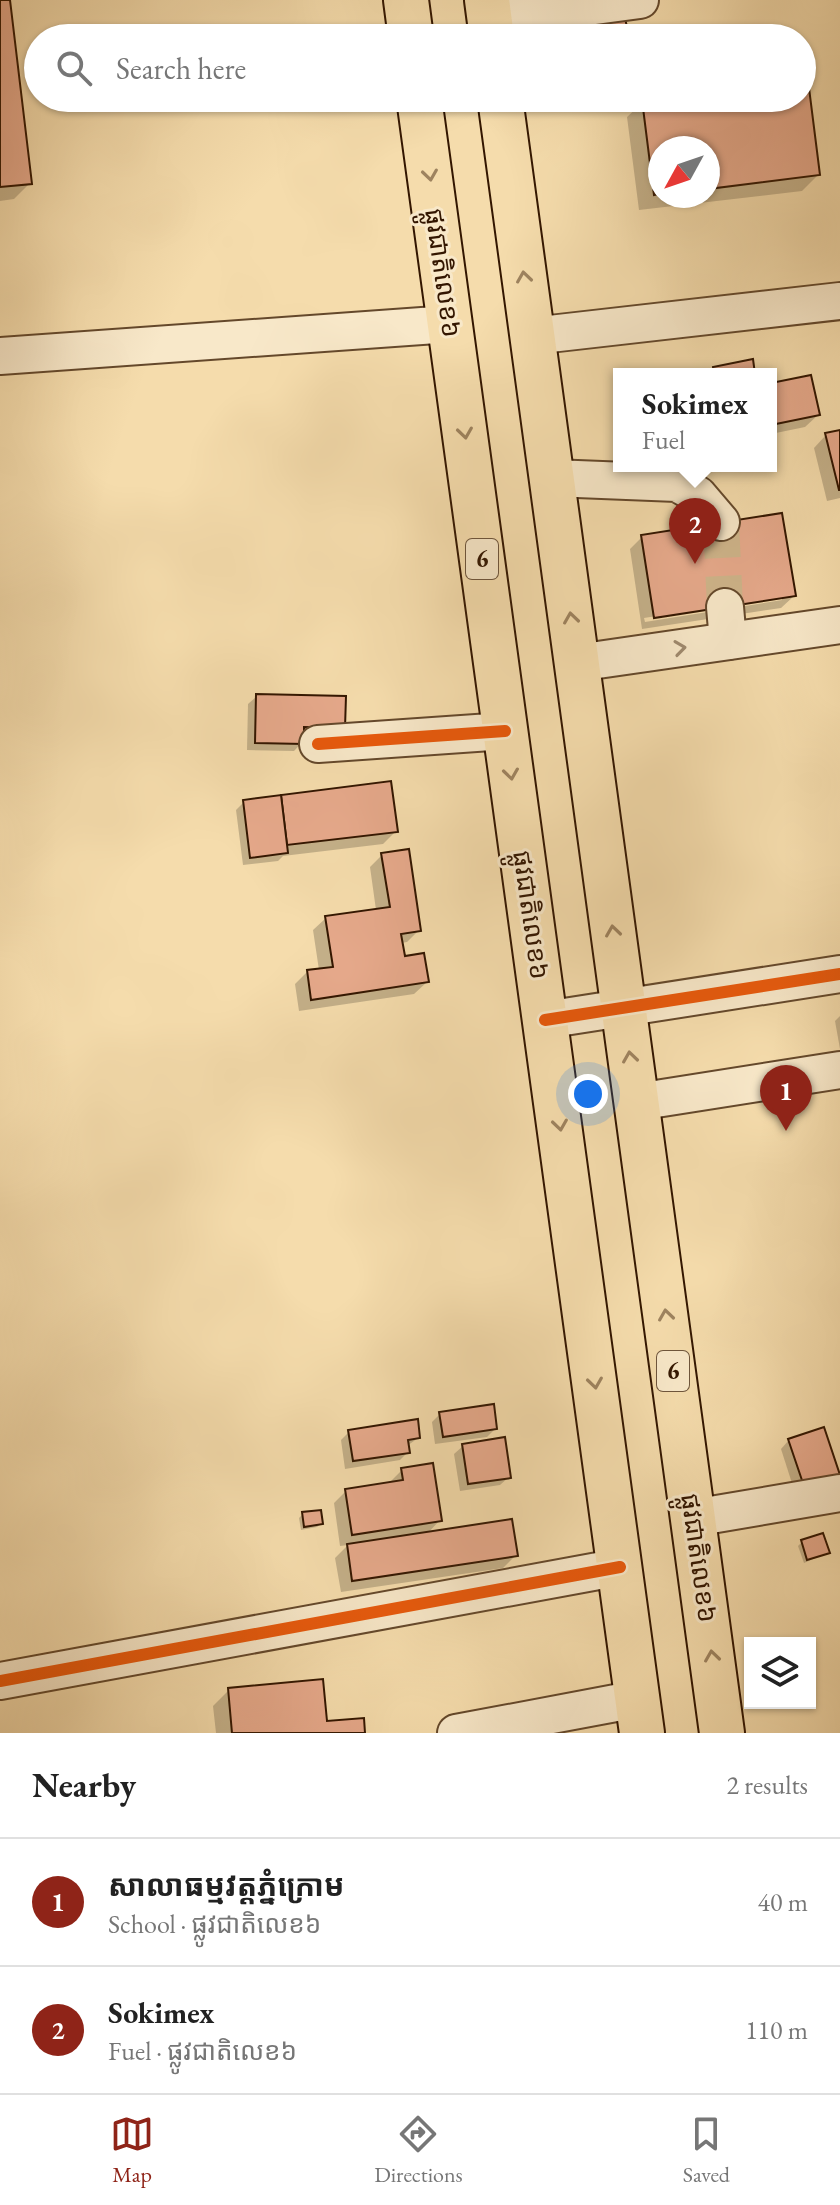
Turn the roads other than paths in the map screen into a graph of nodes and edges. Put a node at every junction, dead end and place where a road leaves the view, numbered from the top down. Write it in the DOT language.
graph roads {
  1 [pos="406,0"];
  2 [pos="640,0"];
  3 [pos="489,19"];
  4 [pos="409,24"];
  5 [pos="421,112"];
  6 [pos="502,112"];
  7 [pos="840,301"];
  8 [pos="450,324"];
  9 [pos="532,336"];
  10 [pos="0,356"];
  11 [pos="552,478"];
  12 [pos="721,522"];
  13 [pos="840,625"];
  14 [pos="577,663"];
  15 [pos="505,731"];
  16 [pos="318,744"];
  17 [pos="840,974"];
  18 [pos="623,1009"];
  19 [pos="545,1020"];
  20 [pos="840,1070"];
  21 [pos="637,1102"];
  22 [pos="840,1493"];
  23 [pos="693,1518"];
  24 [pos="620,1567"];
  25 [pos="0,1681"];
  26 [pos="640,1716"];
  27 [pos="456,1733"];
  28 [pos="722,1733"];
  1 -- 4 [label="highway"];
  2 -- 3 [label="street"];
  5 -- 8 [label="highway, ផ្លូវជាតិលេខ៦ / 6, one-way"];
  9 -- 6 [label="highway, ផ្លូវជាតិលេខ៦ / 6, one-way"];
  7 -- 9 [label="street"];
  8 -- 10 [label="street"];
  8 -- 15 [label="highway, ផ្លូវជាតិលេខ៦ / 6, one-way"];
  9 -- 11 [label="highway, ផ្លូវជាតិលេខ៦ / 6"];
  11 -- 12 [label="street"];
  14 -- 11 [label="highway, ផ្លូវជាតិលេខ៦ / 6, one-way"];
  14 -- 13 [label="street, one-way"];
  18 -- 14 [label="highway, ផ្លូវជាតិលេខ៦ / 6, one-way"];
  15 -- 16 [label="street"];
  15 -- 19 [label="highway, ផ្លូវជាតិលេខ៦ / 6, one-way"];
  17 -- 18 [label="street"];
  18 -- 19 [label="street"];
  21 -- 18 [label="highway, ផ្លូវជាតិលេខ៦ / 6, one-way"];
  19 -- 24 [label="highway, ផ្លូវជាតិលេខ៦ / 6, one-way"];
  20 -- 21 [label="street"];
  23 -- 21 [label="highway, ផ្លូវជាតិលេខ៦ / 6, one-way"];
  22 -- 23 [label="street"];
  28 -- 23 [label="highway, ផ្លូវជាតិលេខ៦ / 6, one-way"];
  24 -- 25 [label="street"];
  24 -- 26 [label="highway, ផ្លូវជាតិលេខ៦ / 6"];
  26 -- 27 [label="street"];
}
